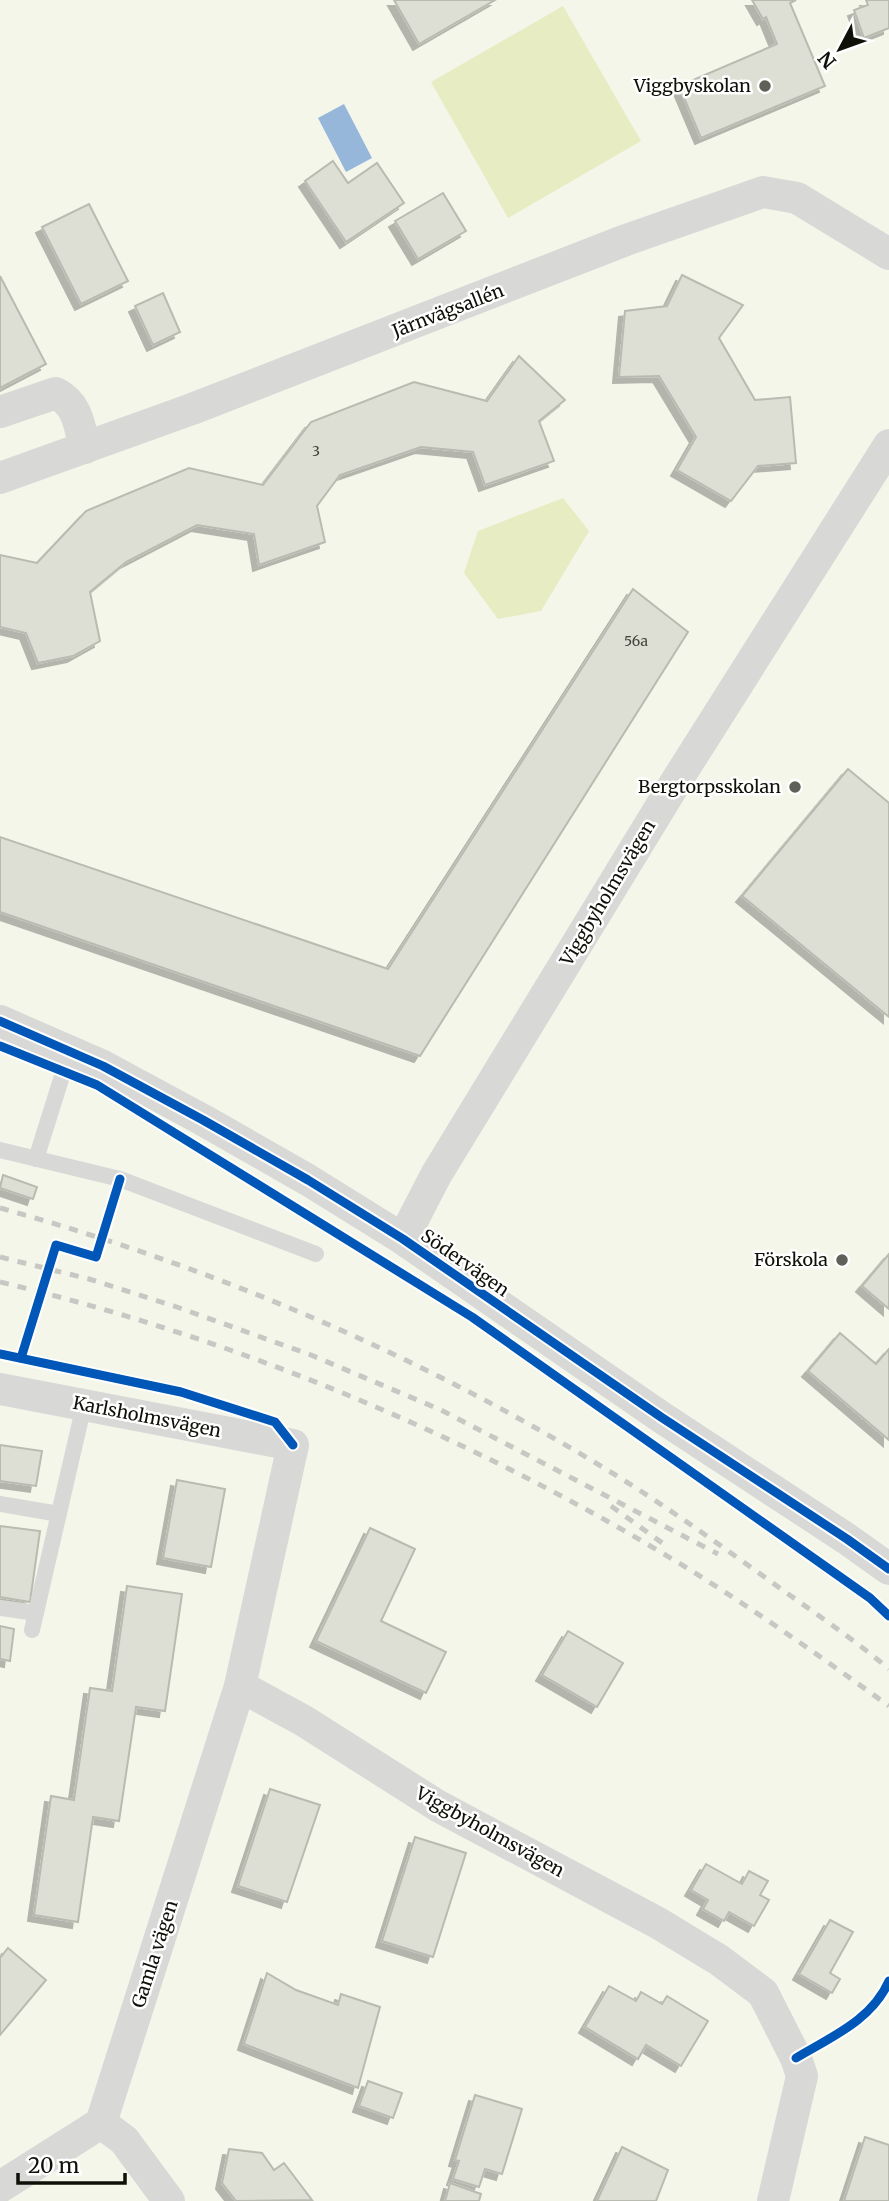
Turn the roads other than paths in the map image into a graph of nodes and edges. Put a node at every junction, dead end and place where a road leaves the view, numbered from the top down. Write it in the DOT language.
graph roads {
  1 [pos="889,254"];
  2 [pos="0,412"];
  3 [pos="889,445"];
  4 [pos="85,447"];
  5 [pos="0,478"];
  6 [pos="0,1021"];
  7 [pos="72,1053"];
  8 [pos="0,1150"];
  9 [pos="36,1159"];
  10 [pos="402,1239"];
  11 [pos="316,1254"];
  12 [pos="0,1389"];
  13 [pos="84,1405"];
  14 [pos="0,1504"];
  15 [pos="59,1514"];
  16 [pos="889,1569"];
  17 [pos="0,1608"];
  18 [pos="36,1612"];
  19 [pos="32,1630"];
  20 [pos="240,1686"];
  21 [pos="101,2123"];
  22 [pos="0,2187"];
  23 [pos="169,2201"];
  24 [pos="774,2201"];
  1 -- 4 [label="street, Järnvägsallén"];
  2 -- 4 [label="street"];
  3 -- 10 [label="street, Viggbyholmsvägen"];
  4 -- 5 [label="street, Järnvägsallén"];
  6 -- 7 [label="street, Södervägen"];
  7 -- 9 [label="lane"];
  7 -- 10 [label="street, Södervägen"];
  8 -- 9 [label="lane"];
  9 -- 11 [label="lane"];
  10 -- 16 [label="street, Södervägen"];
  12 -- 13 [label="street, Karlsholmsvägen"];
  13 -- 15 [label="lane"];
  13 -- 20 [label="street, Karlsholmsvägen"];
  14 -- 15 [label="lane"];
  15 -- 18 [label="lane"];
  17 -- 18 [label="lane"];
  18 -- 19 [label="lane"];
  20 -- 21 [label="street, Gamla vägen"];
  20 -- 24 [label="street, Viggbyholmsvägen"];
  21 -- 22 [label="street"];
  21 -- 23 [label="street"];
}
